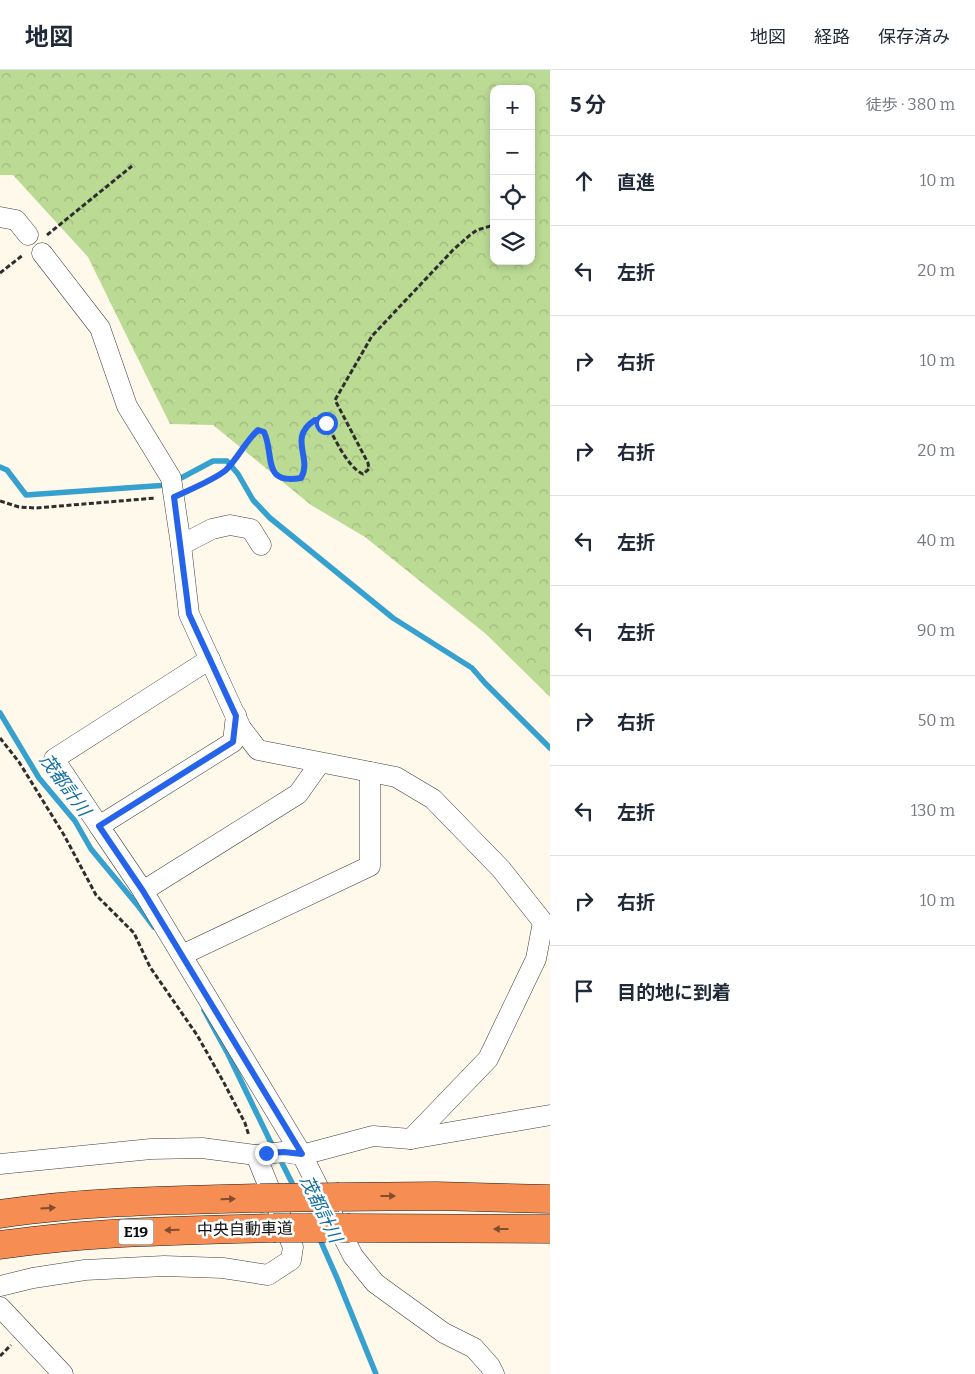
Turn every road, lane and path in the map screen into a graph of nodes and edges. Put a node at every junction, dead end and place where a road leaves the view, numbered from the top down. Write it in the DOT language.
graph roads {
  1 [pos="132,166"];
  2 [pos="0,217"];
  3 [pos="490,226"];
  4 [pos="36,244"];
  5 [pos="0,274"];
  6 [pos="173,488"];
  7 [pos="0,501"];
  8 [pos="261,544"];
  9 [pos="181,545"];
  10 [pos="210,659"];
  11 [pos="236,716"];
  12 [pos="0,738"];
  13 [pos="320,763"];
  14 [pos="370,772"];
  15 [pos="99,826"];
  16 [pos="143,891"];
  17 [pos="182,955"];
  18 [pos="550,1115"];
  19 [pos="411,1139"];
  20 [pos="277,1154"];
  21 [pos="0,1164"];
  22 [pos="550,1199"];
  23 [pos="0,1214"];
  24 [pos="550,1229"];
  25 [pos="0,1245"];
  26 [pos="0,1286"];
  27 [pos="0,1307"];
  28 [pos="63,1374"];
  29 [pos="494,1374"];
  1 -- 4 [label="path"];
  2 -- 4 [label="street"];
  3 -- 6 [label="path"];
  4 -- 5 [label="path"];
  4 -- 6 [label="street"];
  6 -- 7 [label="path"];
  6 -- 9 [label="street"];
  8 -- 9 [label="street"];
  9 -- 10 [label="street"];
  10 -- 11 [label="street"];
  10 -- 15 [label="street"];
  11 -- 13 [label="street"];
  11 -- 15 [label="street"];
  12 -- 20 [label="path"];
  13 -- 14 [label="street"];
  13 -- 16 [label="street"];
  14 -- 17 [label="street"];
  14 -- 19 [label="street"];
  15 -- 16 [label="street"];
  16 -- 17 [label="street"];
  17 -- 20 [label="street"];
  18 -- 19 [label="street"];
  19 -- 20 [label="street"];
  20 -- 21 [label="street"];
  20 -- 26 [label="street"];
  20 -- 29 [label="street"];
  23 -- 22 [label="highway, 中央自動車道 / E19, one-way, bridge"];
  24 -- 25 [label="highway, 中央自動車道 / E19, one-way, bridge"];
  27 -- 28 [label="street"];
}
